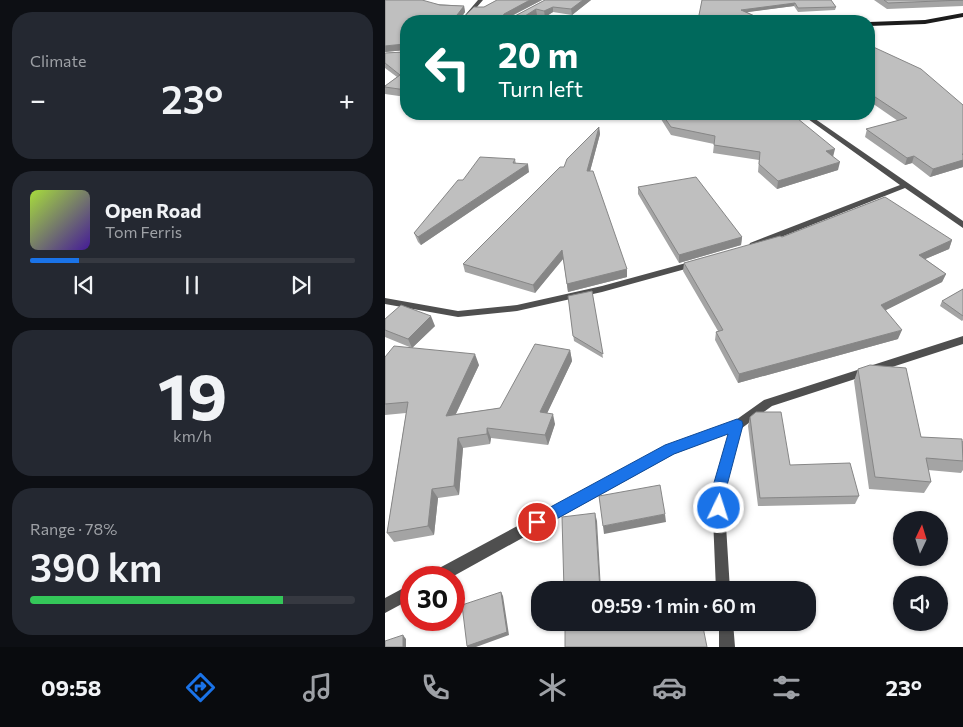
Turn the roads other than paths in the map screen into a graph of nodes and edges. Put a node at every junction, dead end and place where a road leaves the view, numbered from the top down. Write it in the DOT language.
graph roads {
  1 [pos="481,0"];
  2 [pos="467,15"];
  3 [pos="963,15"];
  4 [pos="875,24"];
  5 [pos="813,120"];
  6 [pos="906,185"];
  7 [pos="963,225"];
  8 [pos="744,249"];
  9 [pos="708,260"];
  10 [pos="385,302"];
  11 [pos="963,340"];
  12 [pos="737,425"];
  13 [pos="457,566"];
  14 [pos="723,581"];
  15 [pos="400,597"];
  16 [pos="385,606"];
  17 [pos="726,631"];
  18 [pos="727,647"];
  1 -- 2 [label="street"];
  3 -- 4 [label="main road"];
  5 -- 6 [label="street"];
  6 -- 7 [label="street"];
  6 -- 8 [label="street"];
  9 -- 10 [label="street"];
  11 -- 12 [label="street"];
  12 -- 13 [label="street"];
  12 -- 14 [label="street"];
  15 -- 16 [label="street"];
  17 -- 18 [label="street"];
}
